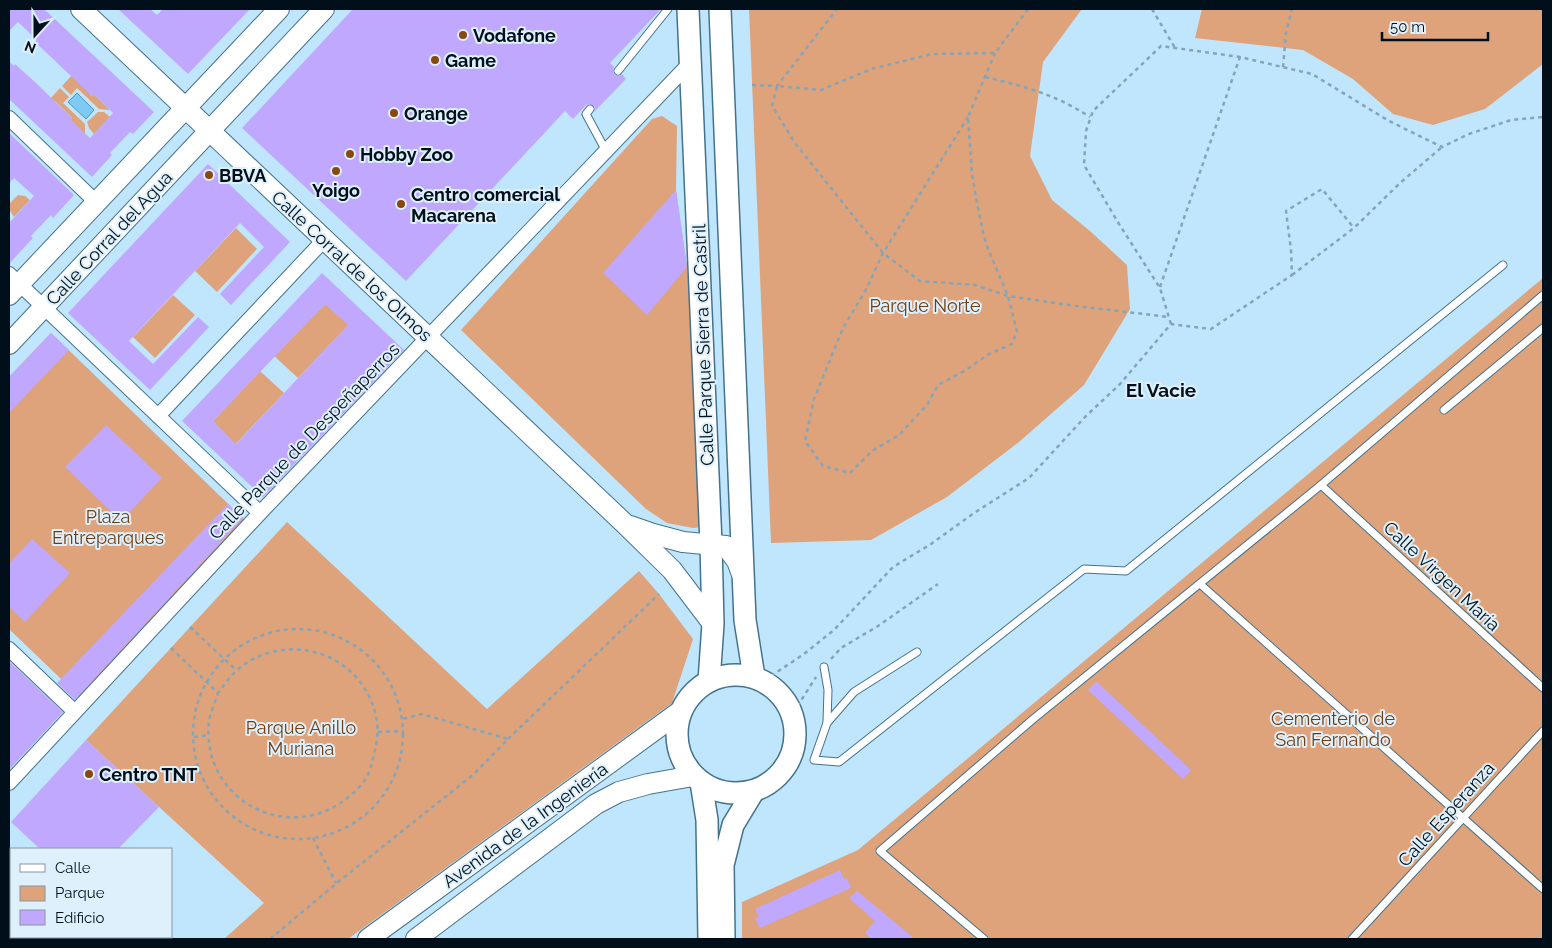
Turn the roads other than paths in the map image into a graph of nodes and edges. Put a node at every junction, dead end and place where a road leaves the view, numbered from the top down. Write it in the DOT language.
graph roads {
  1 [pos="81,9"];
  2 [pos="279,9"];
  3 [pos="324,9"];
  4 [pos="668,9"];
  5 [pos="688,9"];
  6 [pos="720,9"];
  7 [pos="691,62"];
  8 [pos="618,71"];
  9 [pos="186,108"];
  10 [pos="590,109"];
  11 [pos="9,118"];
  12 [pos="210,131"];
  13 [pos="606,151"];
  14 [pos="96,202"];
  15 [pos="324,240"];
  16 [pos="1503,265"];
  17 [pos="12,284"];
  18 [pos="1543,296"];
  19 [pos="44,307"];
  20 [pos="1543,328"];
  21 [pos="428,337"];
  22 [pos="9,344"];
  23 [pos="1444,410"];
  24 [pos="158,416"];
  25 [pos="1321,485"];
  26 [pos="260,513"];
  27 [pos="624,523"];
  28 [pos="711,544"];
  29 [pos="744,580"];
  30 [pos="1200,584"];
  31 [pos="712,624"];
  32 [pos="9,649"];
  33 [pos="917,652"];
  34 [pos="824,667"];
  35 [pos="758,679"];
  36 [pos="709,681"];
  37 [pos="1543,688"];
  38 [pos="682,710"];
  39 [pos="74,711"];
  40 [pos="827,723"];
  41 [pos="1543,730"];
  42 [pos="697,779"];
  43 [pos="9,783"];
  44 [pos="754,792"];
  45 [pos="1463,818"];
  46 [pos="1543,889"];
  47 [pos="368,939"];
  48 [pos="416,939"];
  49 [pos="709,939"];
  50 [pos="724,939"];
  51 [pos="984,939"];
  52 [pos="1352,939"];
  1 -- 9 [label="street, Calle Corral de los Olmos"];
  2 -- 9 [label="street, Calle Corral del Agua"];
  3 -- 12 [label="street, Calle Corral del Agua"];
  4 -- 8 [label="lane"];
  5 -- 7 [label="main road, Calle Parque Sierra de Castril"];
  6 -- 29 [label="main road, Calle Parque Sierra de Castril"];
  7 -- 13 [label="street, Calle Parque de Despeñaperros"];
  7 -- 28 [label="main road, Calle Parque Sierra de Castril"];
  9 -- 12 [label="street, Calle Corral de los Olmos"];
  9 -- 14 [label="street, Calle Corral del Agua"];
  10 -- 13 [label="lane"];
  11 -- 14 [label="street"];
  12 -- 15 [label="street, Calle Corral de los Olmos"];
  12 -- 19 [label="street, Calle Corral del Agua"];
  13 -- 21 [label="street, Calle Parque de Despeñaperros"];
  14 -- 17 [label="street, Calle Corral del Agua"];
  15 -- 21 [label="street, Calle Corral de los Olmos"];
  15 -- 24 [label="street"];
  16 -- 40 [label="lane"];
  17 -- 19 [label="street"];
  18 -- 25 [label="lane"];
  19 -- 22 [label="street, Calle Corral del Agua"];
  19 -- 24 [label="street"];
  20 -- 23 [label="lane"];
  21 -- 26 [label="street, Calle Parque de Despeñaperros"];
  21 -- 27 [label="street, Calle Corral de los Olmos"];
  24 -- 26 [label="street"];
  25 -- 30 [label="lane"];
  25 -- 37 [label="lane, Calle Virgen María"];
  26 -- 39 [label="street, Calle Parque de Despeñaperros"];
  27 -- 28 [label="street"];
  27 -- 31 [label="street, Calle Corral de los Olmos"];
  28 -- 29 [label="street"];
  28 -- 31 [label="main road, Calle Parque Sierra de Castril"];
  29 -- 35 [label="main road, Calle Parque Sierra de Castril"];
  30 -- 45 [label="lane"];
  30 -- 51 [label="lane"];
  31 -- 36 [label="main road, Calle Parque Sierra de Castril"];
  32 -- 39 [label="street"];
  33 -- 40 [label="lane"];
  34 -- 40 [label="lane"];
  35 -- 36 [label="main road"];
  35 -- 44 [label="main road"];
  36 -- 38 [label="main road"];
  38 -- 42 [label="main road"];
  38 -- 47 [label="street, Avenida de la Ingeniería"];
  39 -- 43 [label="street, Calle Parque de Despeñaperros"];
  41 -- 45 [label="lane, Calle Esperanza"];
  42 -- 44 [label="main road"];
  42 -- 48 [label="street, Avenida de la Ingeniería"];
  42 -- 49 [label="main road"];
  44 -- 50 [label="main road"];
  45 -- 46 [label="lane"];
  45 -- 52 [label="lane, Calle Esperanza"];
}
